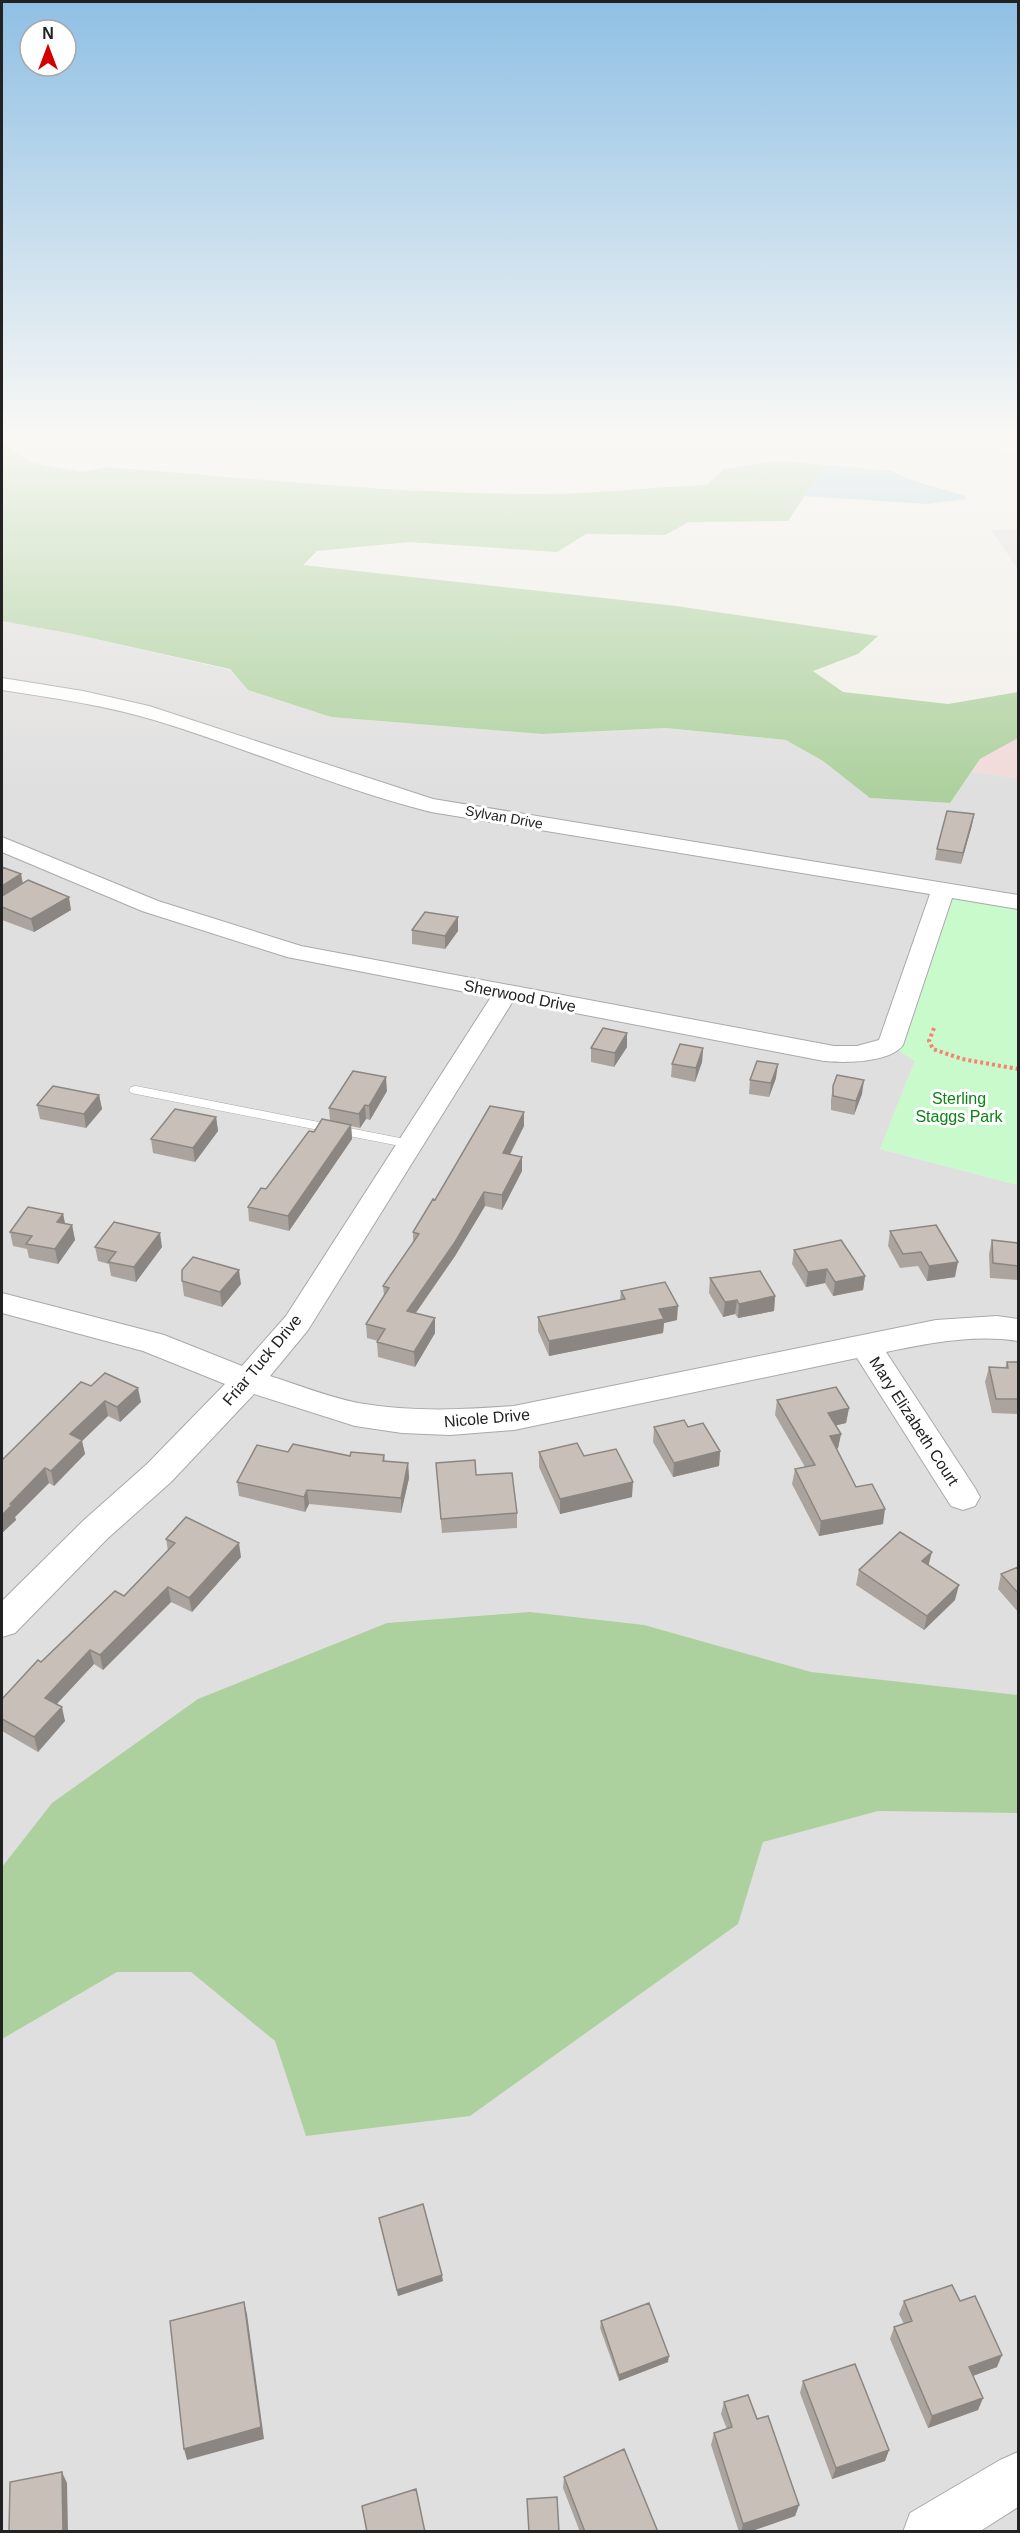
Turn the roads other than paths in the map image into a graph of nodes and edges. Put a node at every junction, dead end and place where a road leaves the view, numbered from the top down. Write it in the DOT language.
graph roads {
  1 [pos="2,684"];
  2 [pos="2,844"];
  3 [pos="943,889"];
  4 [pos="1018,902"];
  5 [pos="506,993"];
  6 [pos="136,1090"];
  7 [pos="410,1144"];
  8 [pos="2,1303"];
  9 [pos="1018,1330"];
  10 [pos="865,1346"];
  11 [pos="248,1381"];
  12 [pos="963,1497"];
  13 [pos="2,1623"];
  14 [pos="1018,2478"];
  15 [pos="929,2532"];
  1 -- 3 [label="street, Sylvan Drive"];
  2 -- 5 [label="street, Sherwood Drive"];
  3 -- 4 [label="street, Sylvan Drive"];
  3 -- 5 [label="street, Sherwood Drive"];
  5 -- 7 [label="street, Friar Tuck Drive"];
  6 -- 7 [label="lane"];
  7 -- 11 [label="street, Friar Tuck Drive"];
  8 -- 11 [label="street, Nicole Drive"];
  9 -- 10 [label="street, Nicole Drive"];
  10 -- 11 [label="street, Nicole Drive"];
  10 -- 12 [label="street, Mary Elizabeth Court"];
  11 -- 13 [label="street, Friar Tuck Drive"];
  14 -- 15 [label="street"];
}
